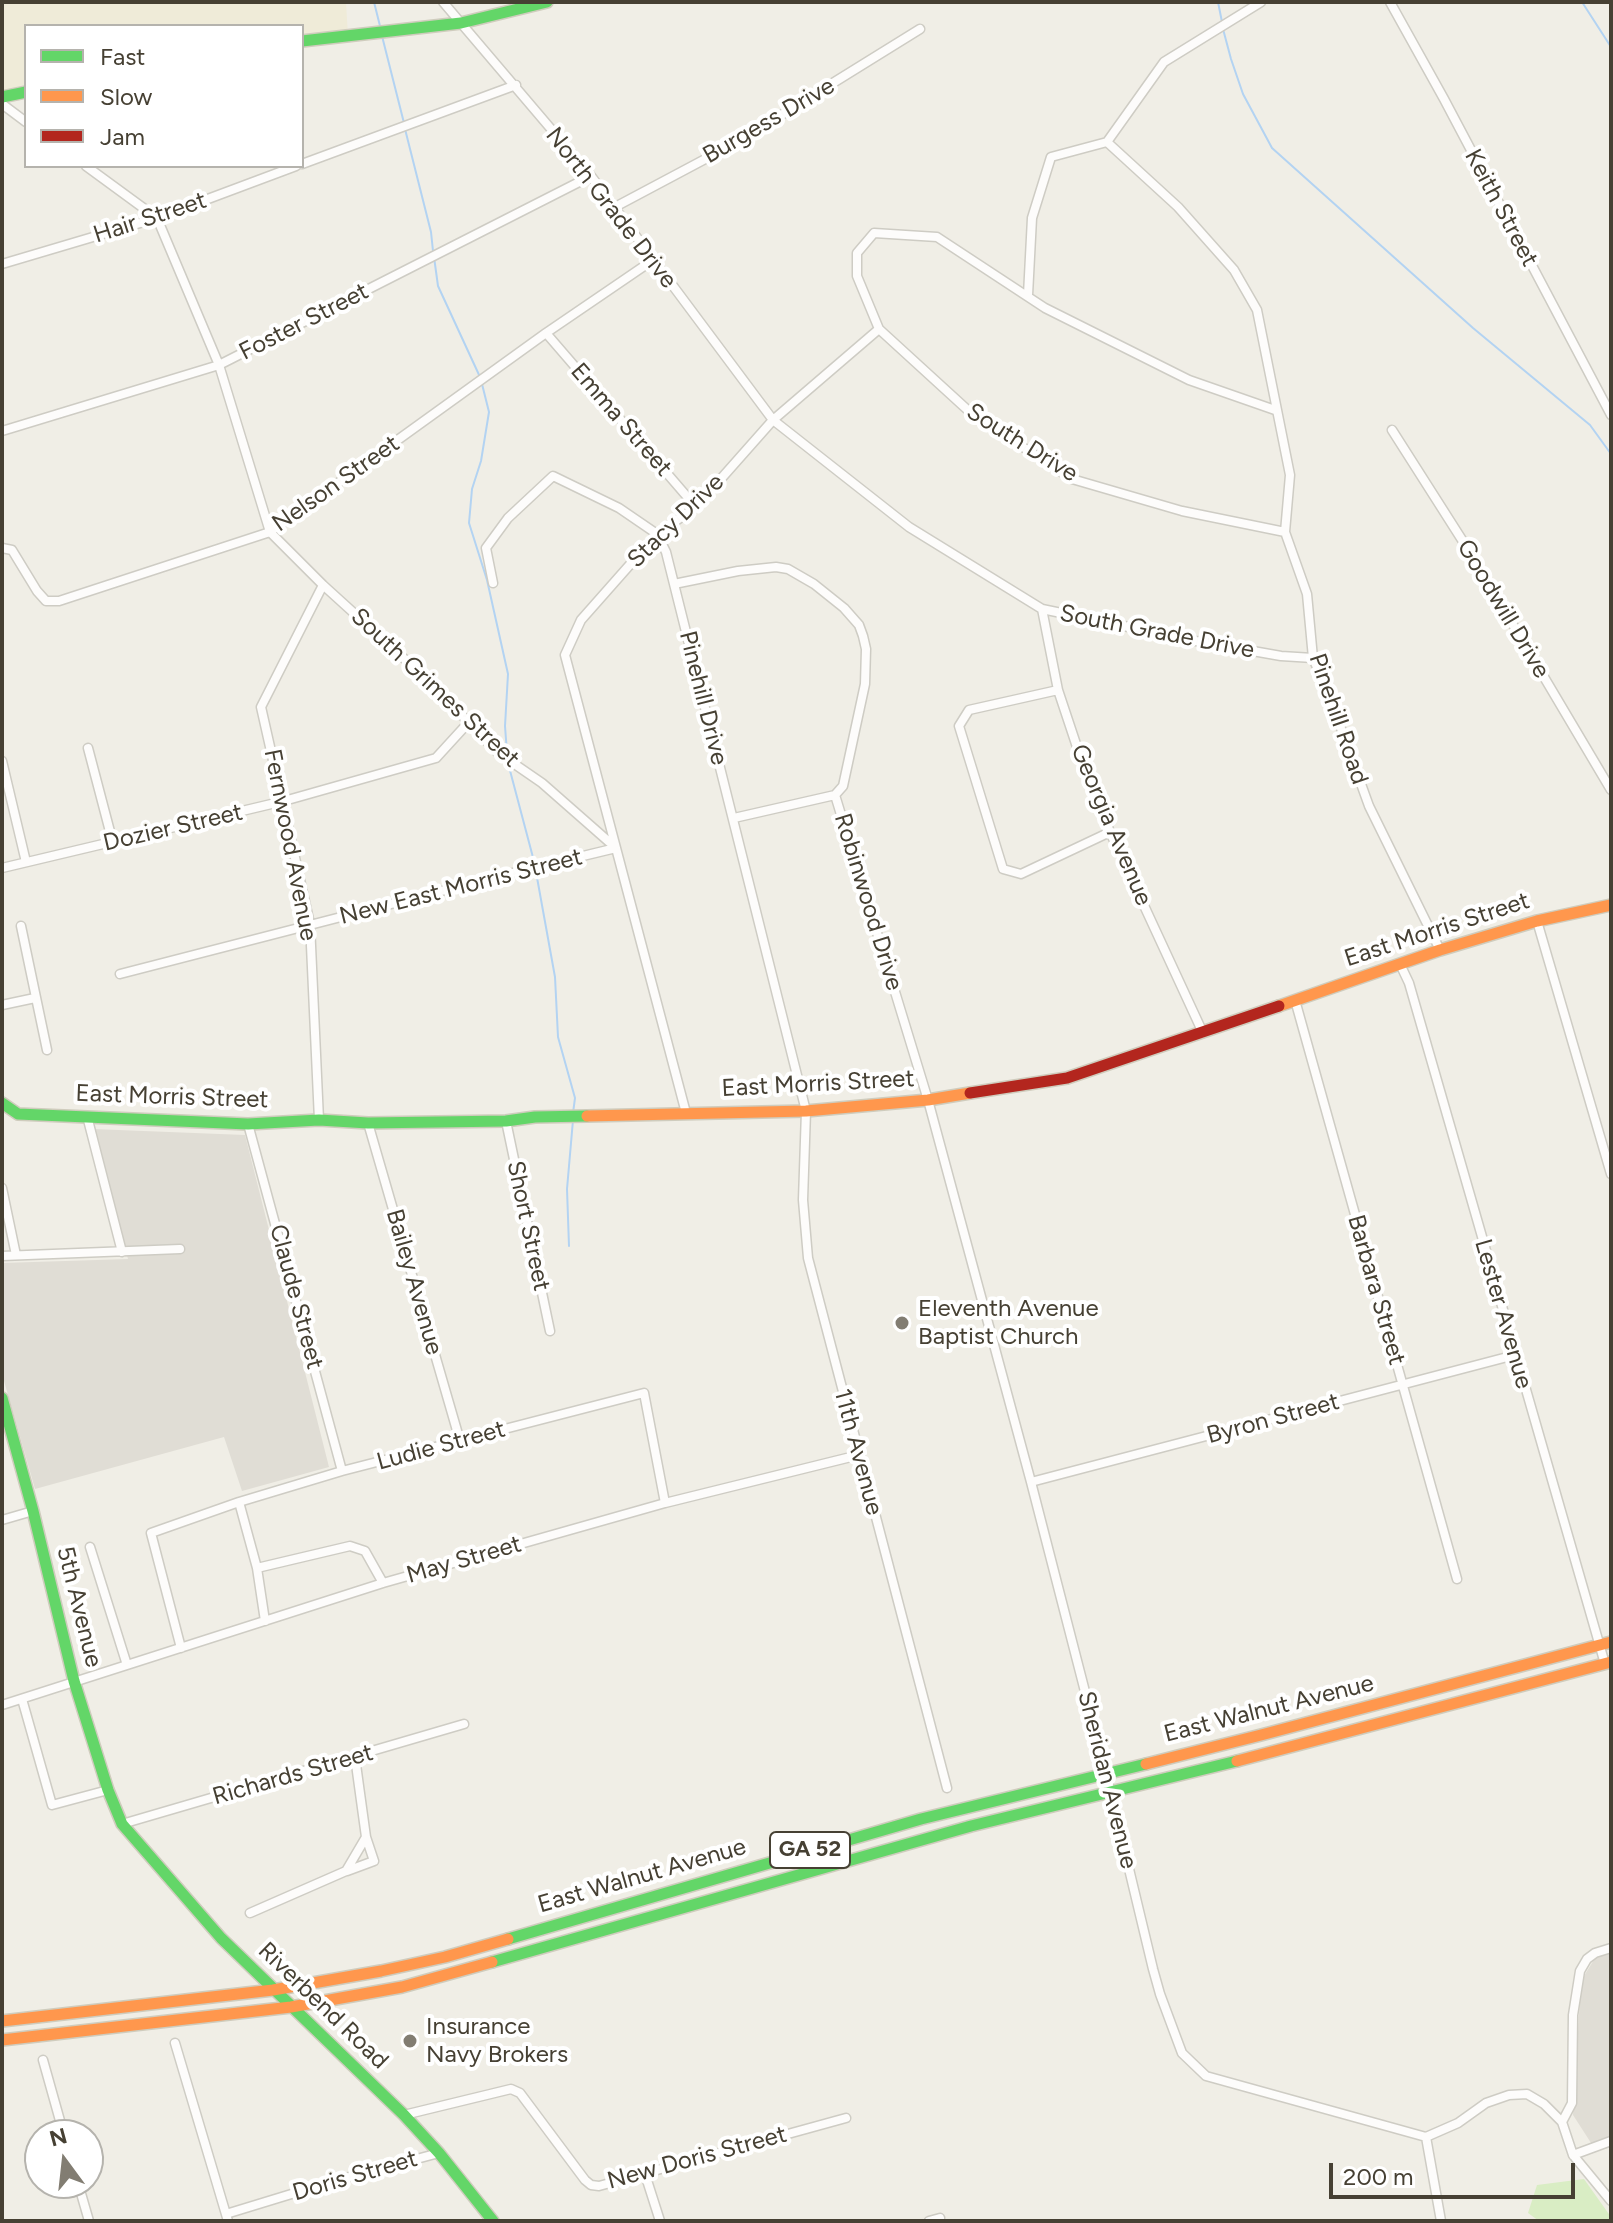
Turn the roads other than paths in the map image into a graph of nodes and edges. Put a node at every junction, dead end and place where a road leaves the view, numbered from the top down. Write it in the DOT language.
graph roads {
  1 [pos="443,2"];
  2 [pos="547,2"];
  3 [pos="1261,2"];
  4 [pos="1390,2"];
  5 [pos="461,23"];
  6 [pos="920,29"];
  7 [pos="304,41"];
  8 [pos="516,85"];
  9 [pos="24,92"];
  10 [pos="2,97"];
  11 [pos="2,104"];
  12 [pos="24,120"];
  13 [pos="1107,142"];
  14 [pos="304,163"];
  15 [pos="89,168"];
  16 [pos="291,168"];
  17 [pos="591,176"];
  18 [pos="615,207"];
  19 [pos="157,218"];
  20 [pos="653,260"];
  21 [pos="2,264"];
  22 [pos="1028,295"];
  23 [pos="879,329"];
  24 [pos="546,333"];
  25 [pos="219,365"];
  26 [pos="1275,410"];
  27 [pos="1611,415"];
  28 [pos="773,420"];
  29 [pos="1392,430"];
  30 [pos="2,431"];
  31 [pos="696,507"];
  32 [pos="270,532"];
  33 [pos="1285,532"];
  34 [pos="657,534"];
  35 [pos="2,548"];
  36 [pos="493,583"];
  37 [pos="674,584"];
  38 [pos="323,585"];
  39 [pos="1042,609"];
  40 [pos="1313,658"];
  41 [pos="1058,690"];
  42 [pos="468,723"];
  43 [pos="88,748"];
  44 [pos="2,761"];
  45 [pos="1611,790"];
  46 [pos="835,795"];
  47 [pos="284,801"];
  48 [pos="734,818"];
  49 [pos="1110,832"];
  50 [pos="113,843"];
  51 [pos="616,848"];
  52 [pos="26,862"];
  53 [pos="2,868"];
  54 [pos="1611,905"];
  55 [pos="1537,921"];
  56 [pos="310,924"];
  57 [pos="21,926"];
  58 [pos="1440,950"];
  59 [pos="1400,964"];
  60 [pos="120,974"];
  61 [pos="35,998"];
  62 [pos="1295,1000"];
  63 [pos="2,1005"];
  64 [pos="1203,1033"];
  65 [pos="47,1050"];
  66 [pos="928,1100"];
  67 [pos="2,1103"];
  68 [pos="806,1111"];
  69 [pos="686,1113"];
  70 [pos="18,1114"];
  71 [pos="2,1115"];
  72 [pos="87,1116"];
  73 [pos="319,1120"];
  74 [pos="506,1121"];
  75 [pos="368,1123"];
  76 [pos="248,1124"];
  77 [pos="1611,1174"];
  78 [pos="2,1188"];
  79 [pos="180,1249"];
  80 [pos="122,1252"];
  81 [pos="16,1255"];
  82 [pos="2,1256"];
  83 [pos="550,1331"];
  84 [pos="1515,1355"];
  85 [pos="1403,1384"];
  86 [pos="2,1398"];
  87 [pos="460,1441"];
  88 [pos="859,1455"];
  89 [pos="342,1471"];
  90 [pos="1031,1482"];
  91 [pos="239,1502"];
  92 [pos="665,1503"];
  93 [pos="33,1511"];
  94 [pos="2,1520"];
  95 [pos="90,1547"];
  96 [pos="257,1568"];
  97 [pos="1457,1579"];
  98 [pos="383,1583"];
  99 [pos="265,1621"];
  100 [pos="1611,1642"];
  101 [pos="1598,1646"];
  102 [pos="181,1648"];
  103 [pos="1608,1663"];
  104 [pos="127,1665"];
  105 [pos="74,1681"];
  106 [pos="22,1699"];
  107 [pos="2,1705"];
  108 [pos="464,1724"];
  109 [pos="355,1757"];
  110 [pos="1106,1773"];
  111 [pos="947,1788"];
  112 [pos="108,1790"];
  113 [pos="1111,1792"];
  114 [pos="122,1824"];
  115 [pos="366,1837"];
  116 [pos="357,1852"];
  117 [pos="788,1856"];
  118 [pos="374,1861"];
  119 [pos="346,1871"];
  120 [pos="794,1876"];
  121 [pos="250,1913"];
  122 [pos="1611,1948"];
  123 [pos="273,1990"];
  124 [pos="291,2007"];
  125 [pos="2,2021"];
  126 [pos="2,2040"];
  127 [pos="175,2043"];
  128 [pos="43,2060"];
  129 [pos="404,2115"];
  130 [pos="846,2118"];
  131 [pos="60,2119"];
  132 [pos="1562,2122"];
  133 [pos="1426,2137"];
  134 [pos="1611,2141"];
  135 [pos="439,2153"];
  136 [pos="1573,2155"];
  137 [pos="645,2174"];
  138 [pos="83,2199"];
  139 [pos="1611,2201"];
  140 [pos="227,2218"];
  141 [pos="940,2218"];
  142 [pos="89,2221"];
  143 [pos="493,2221"];
  144 [pos="660,2221"];
  145 [pos="929,2221"];
  146 [pos="1439,2221"];
  1 -- 5 [label="street, North Grade Drive"];
  2 -- 5 [label="main road"];
  3 -- 13 [label="street"];
  4 -- 27 [label="street, Keith Street"];
  5 -- 7 [label="main road"];
  5 -- 8 [label="street, North Grade Drive"];
  6 -- 18 [label="street, Burgess Drive"];
  8 -- 14 [label="street"];
  8 -- 17 [label="street, North Grade Drive"];
  9 -- 10 [label="main road"];
  11 -- 12 [label="street"];
  13 -- 22 [label="street"];
  13 -- 26 [label="street, Pinehill Road"];
  15 -- 19 [label="street"];
  16 -- 19 [label="street, Hair Street"];
  17 -- 18 [label="street, North Grade Drive"];
  17 -- 25 [label="street, Foster Street"];
  18 -- 20 [label="street, North Grade Drive"];
  19 -- 21 [label="street, Hair Street"];
  19 -- 25 [label="street"];
  20 -- 24 [label="street, Nelson Street"];
  20 -- 28 [label="street, North Grade Drive"];
  22 -- 23 [label="street"];
  22 -- 26 [label="street"];
  23 -- 28 [label="street, Stacy Drive"];
  23 -- 33 [label="street, South Drive"];
  24 -- 31 [label="street, Emma Street"];
  24 -- 32 [label="street, Nelson Street"];
  25 -- 30 [label="street, Foster Street"];
  25 -- 32 [label="street"];
  26 -- 33 [label="street, Pinehill Road"];
  28 -- 31 [label="street, Stacy Drive"];
  28 -- 39 [label="street, South Grade Drive"];
  29 -- 45 [label="street, Goodwill Drive"];
  31 -- 34 [label="street, Stacy Drive"];
  32 -- 35 [label="street, Nelson Street"];
  32 -- 38 [label="street, South Grimes Street"];
  33 -- 40 [label="street, Pinehill Road"];
  34 -- 36 [label="street"];
  34 -- 37 [label="street, Pinehill Drive"];
  34 -- 51 [label="street, Stacy Drive"];
  37 -- 46 [label="street, Robinwood Drive"];
  37 -- 48 [label="street, Pinehill Drive"];
  38 -- 42 [label="street, South Grimes Street"];
  38 -- 47 [label="street, Fernwood Avenue"];
  39 -- 40 [label="street, South Grade Drive"];
  39 -- 41 [label="street, Georgia Avenue"];
  40 -- 58 [label="street, Pinehill Road"];
  41 -- 49 [label="street, Georgia Avenue"];
  41 -- 49 [label="street"];
  42 -- 47 [label="street, Dozier Street"];
  42 -- 51 [label="street, South Grimes Street"];
  43 -- 50 [label="street"];
  44 -- 52 [label="street"];
  46 -- 48 [label="street"];
  46 -- 66 [label="street, Robinwood Drive"];
  47 -- 50 [label="street, Dozier Street"];
  47 -- 56 [label="street, Fernwood Avenue"];
  48 -- 68 [label="street, Pinehill Drive"];
  49 -- 64 [label="street, Georgia Avenue"];
  50 -- 52 [label="street, Dozier Street"];
  51 -- 56 [label="street, New East Morris Street"];
  51 -- 69 [label="street"];
  52 -- 53 [label="street, Dozier Street"];
  54 -- 55 [label="main road, East Morris Street"];
  55 -- 58 [label="main road, East Morris Street"];
  55 -- 77 [label="street"];
  56 -- 60 [label="street, New East Morris Street"];
  56 -- 73 [label="street, Fernwood Avenue"];
  57 -- 61 [label="street"];
  58 -- 59 [label="main road, East Morris Street"];
  59 -- 62 [label="main road, East Morris Street"];
  59 -- 84 [label="street, Lester Avenue"];
  61 -- 63 [label="street"];
  61 -- 65 [label="street"];
  62 -- 64 [label="main road, East Morris Street"];
  62 -- 85 [label="street, Barbara Street"];
  64 -- 66 [label="main road, East Morris Street"];
  66 -- 68 [label="main road, East Morris Street"];
  66 -- 90 [label="street, Sheridan Avenue"];
  67 -- 70 [label="main road"];
  68 -- 69 [label="main road, East Morris Street"];
  68 -- 88 [label="street, 11th Avenue"];
  69 -- 74 [label="main road, East Morris Street"];
  70 -- 71 [label="street"];
  70 -- 72 [label="main road, East Morris Street"];
  72 -- 76 [label="main road, East Morris Street"];
  72 -- 80 [label="street"];
  73 -- 75 [label="main road, East Morris Street"];
  73 -- 76 [label="main road, East Morris Street"];
  74 -- 75 [label="main road, East Morris Street"];
  74 -- 83 [label="street, Short Street"];
  75 -- 87 [label="street, Bailey Avenue"];
  76 -- 89 [label="street, Claude Street"];
  78 -- 81 [label="street"];
  79 -- 80 [label="street"];
  80 -- 81 [label="street"];
  81 -- 82 [label="street"];
  84 -- 85 [label="street, Byron Street"];
  84 -- 101 [label="street, Lester Avenue"];
  85 -- 90 [label="street, Byron Street"];
  85 -- 97 [label="street, Barbara Street"];
  86 -- 93 [label="main road, 5th Avenue"];
  87 -- 89 [label="street, Ludie Street"];
  87 -- 92 [label="street, Ludie Street"];
  88 -- 92 [label="street, May Street"];
  88 -- 111 [label="street, 11th Avenue"];
  89 -- 91 [label="street, Ludie Street"];
  90 -- 110 [label="street, Sheridan Avenue"];
  91 -- 96 [label="street"];
  91 -- 102 [label="street, Ludie Street"];
  92 -- 98 [label="street, May Street"];
  93 -- 94 [label="street"];
  93 -- 105 [label="main road, 5th Avenue"];
  95 -- 104 [label="street"];
  96 -- 98 [label="street"];
  96 -- 99 [label="street"];
  98 -- 99 [label="street, May Street"];
  99 -- 102 [label="street, May Street"];
  100 -- 101 [label="main road, East Walnut Avenue / GA 52"];
  101 -- 103 [label="street, Lester Avenue"];
  101 -- 110 [label="main road, East Walnut Avenue / GA 52"];
  102 -- 104 [label="street, May Street"];
  103 -- 113 [label="main road, East Walnut Avenue / GA 52"];
  104 -- 105 [label="street, May Street"];
  105 -- 106 [label="street, May Street"];
  105 -- 112 [label="main road, 5th Avenue"];
  106 -- 107 [label="street, May Street"];
  106 -- 112 [label="street"];
  108 -- 109 [label="street, Richards Street"];
  109 -- 114 [label="street, Richards Street"];
  109 -- 115 [label="street"];
  110 -- 113 [label="street, Sheridan Avenue"];
  110 -- 117 [label="main road, East Walnut Avenue / GA 52"];
  112 -- 114 [label="main road, 5th Avenue"];
  113 -- 120 [label="main road, East Walnut Avenue / GA 52"];
  113 -- 133 [label="street, Sheridan Avenue"];
  114 -- 123 [label="main road, Riverbend Road"];
  115 -- 116 [label="street"];
  115 -- 118 [label="street"];
  116 -- 118 [label="street"];
  116 -- 119 [label="street"];
  117 -- 120 [label="main road"];
  117 -- 123 [label="main road, East Walnut Avenue / GA 52"];
  118 -- 119 [label="street"];
  119 -- 121 [label="street"];
  120 -- 124 [label="main road, East Walnut Avenue / GA 52"];
  122 -- 132 [label="street"];
  123 -- 124 [label="main road, Riverbend Road"];
  123 -- 125 [label="main road, East Walnut Avenue / GA 52"];
  124 -- 126 [label="main road, East Walnut Avenue / GA 52"];
  124 -- 129 [label="main road, Riverbend Road"];
  127 -- 140 [label="street"];
  128 -- 131 [label="street"];
  129 -- 135 [label="main road, Riverbend Road"];
  129 -- 137 [label="street, New Doris Street"];
  130 -- 137 [label="street, New Doris Street"];
  132 -- 133 [label="street"];
  132 -- 136 [label="street"];
  133 -- 146 [label="street"];
  134 -- 136 [label="street"];
  135 -- 140 [label="street, Doris Street"];
  135 -- 143 [label="main road, Riverbend Road"];
  136 -- 139 [label="street"];
  137 -- 144 [label="street"];
  138 -- 142 [label="street"];
  141 -- 145 [label="street"];
}
